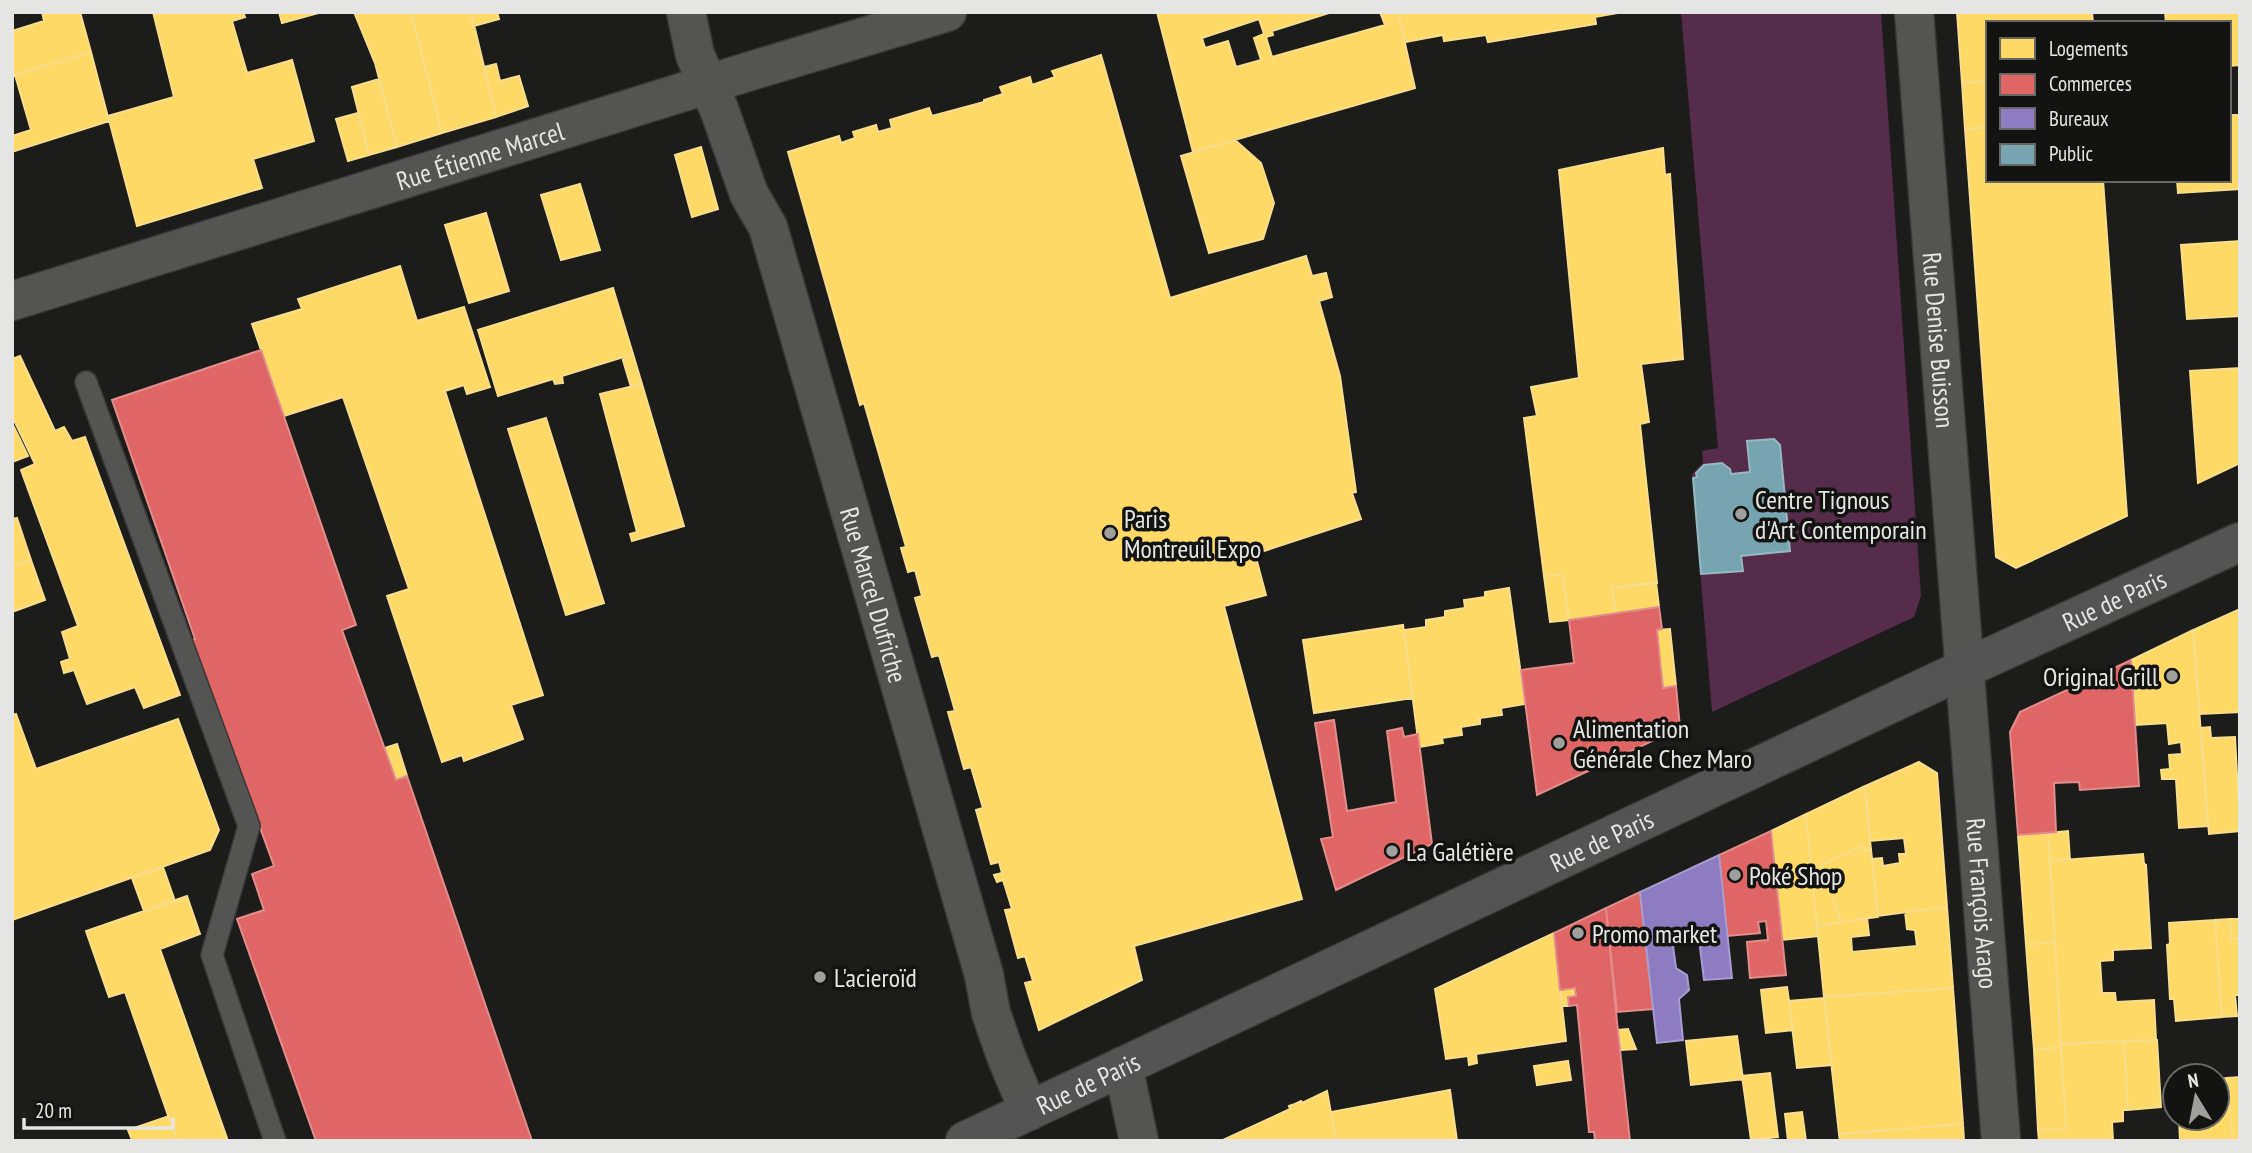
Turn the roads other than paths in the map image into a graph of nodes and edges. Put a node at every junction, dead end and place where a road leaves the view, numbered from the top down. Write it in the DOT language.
graph roads {
  1 [pos="686,12"];
  2 [pos="947,12"];
  3 [pos="1914,12"];
  4 [pos="708,85"];
  5 [pos="12,301"];
  6 [pos="86,382"];
  7 [pos="2240,542"];
  8 [pos="1966,668"];
  9 [pos="1123,1066"];
  10 [pos="1029,1111"];
  11 [pos="275,1141"];
  12 [pos="965,1141"];
  13 [pos="1139,1141"];
  14 [pos="2001,1141"];
  1 -- 4 [label="street, Rue Marcel Dufriche"];
  2 -- 4 [label="street, Rue Étienne Marcel"];
  3 -- 8 [label="street, Rue Denise Buisson"];
  4 -- 5 [label="street, Rue Étienne Marcel"];
  4 -- 10 [label="street, Rue Marcel Dufriche"];
  6 -- 11 [label="lane"];
  7 -- 8 [label="main road, Rue de Paris"];
  8 -- 9 [label="main road, Rue de Paris"];
  8 -- 14 [label="street, Rue François Arago"];
  9 -- 10 [label="main road, Rue de Paris"];
  9 -- 13 [label="street"];
  10 -- 12 [label="main road, Rue de Paris"];
}
